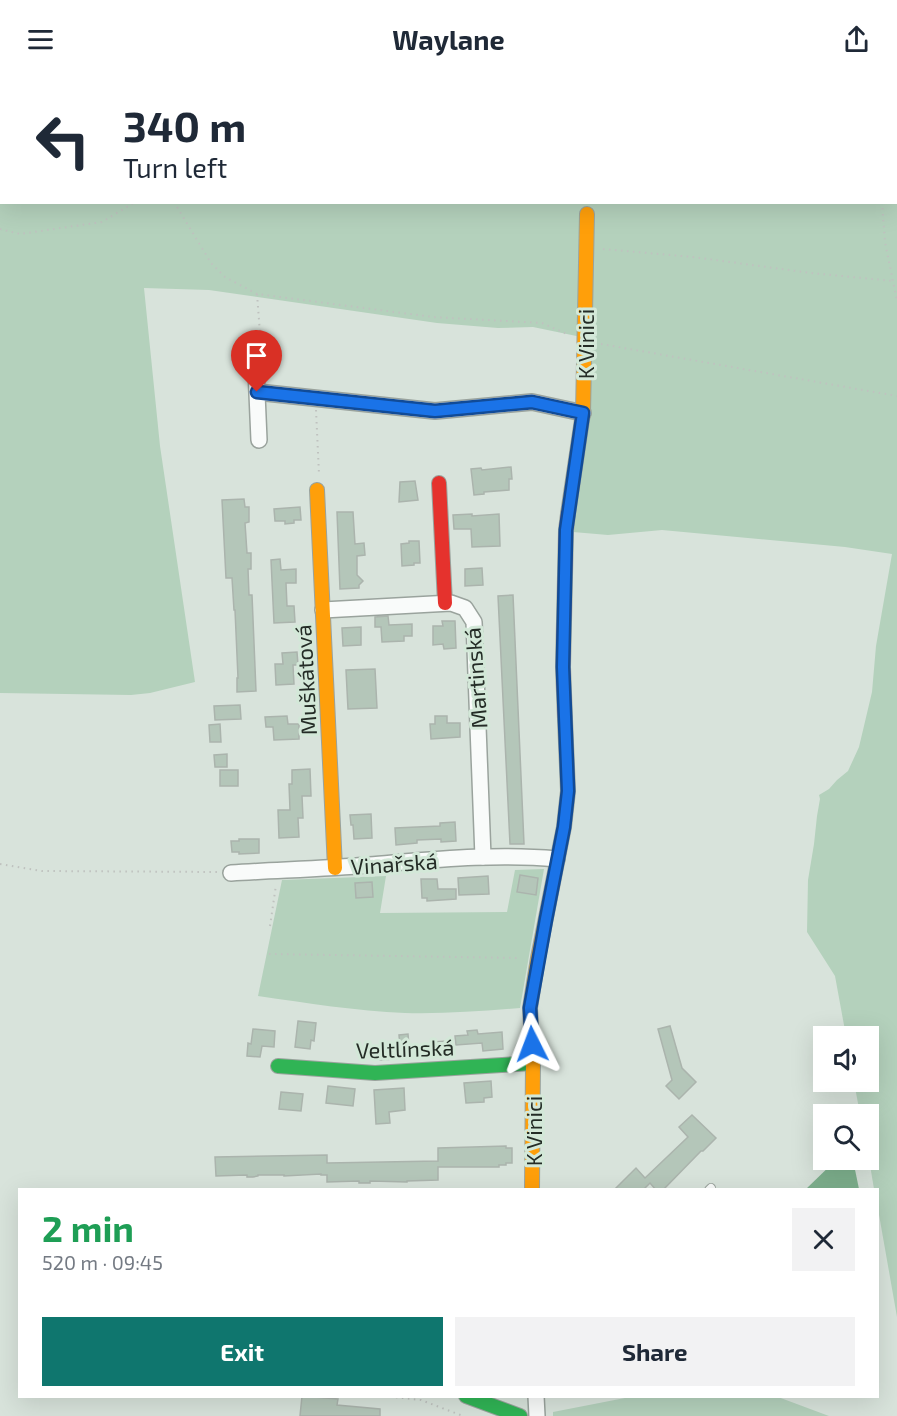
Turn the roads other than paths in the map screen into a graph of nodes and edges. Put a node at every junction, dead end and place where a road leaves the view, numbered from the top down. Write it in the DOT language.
graph roads {
  1 [pos="587,214"];
  2 [pos="255,346"];
  3 [pos="257,392"];
  4 [pos="583,413"];
  5 [pos="259,440"];
  6 [pos="439,483"];
  7 [pos="318,484"];
  8 [pos="445,603"];
  9 [pos="323,610"];
  10 [pos="483,857"];
  11 [pos="557,859"];
  12 [pos="335,868"];
  13 [pos="231,873"];
  14 [pos="533,1062"];
  15 [pos="278,1066"];
  16 [pos="532,1188"];
  17 [pos="471,1398"];
  18 [pos="536,1398"];
  19 [pos="520,1416"];
  20 [pos="537,1416"];
  1 -- 4 [label="street, K Vinici"];
  2 -- 3 [label="street"];
  3 -- 4 [label="street"];
  3 -- 5 [label="street"];
  4 -- 11 [label="street, K Vinici"];
  6 -- 8 [label="street"];
  7 -- 9 [label="street, Muškátová"];
  8 -- 9 [label="street, Martinská"];
  8 -- 10 [label="street, Martinská"];
  9 -- 12 [label="street, Muškátová"];
  10 -- 11 [label="street, Vinařská"];
  10 -- 12 [label="street, Vinařská"];
  11 -- 14 [label="street, K Vinici"];
  12 -- 13 [label="street, Vinařská"];
  14 -- 15 [label="street, Veltlínská"];
  14 -- 16 [label="street, K Vinici"];
  17 -- 19 [label="street"];
  18 -- 20 [label="street"];
}
